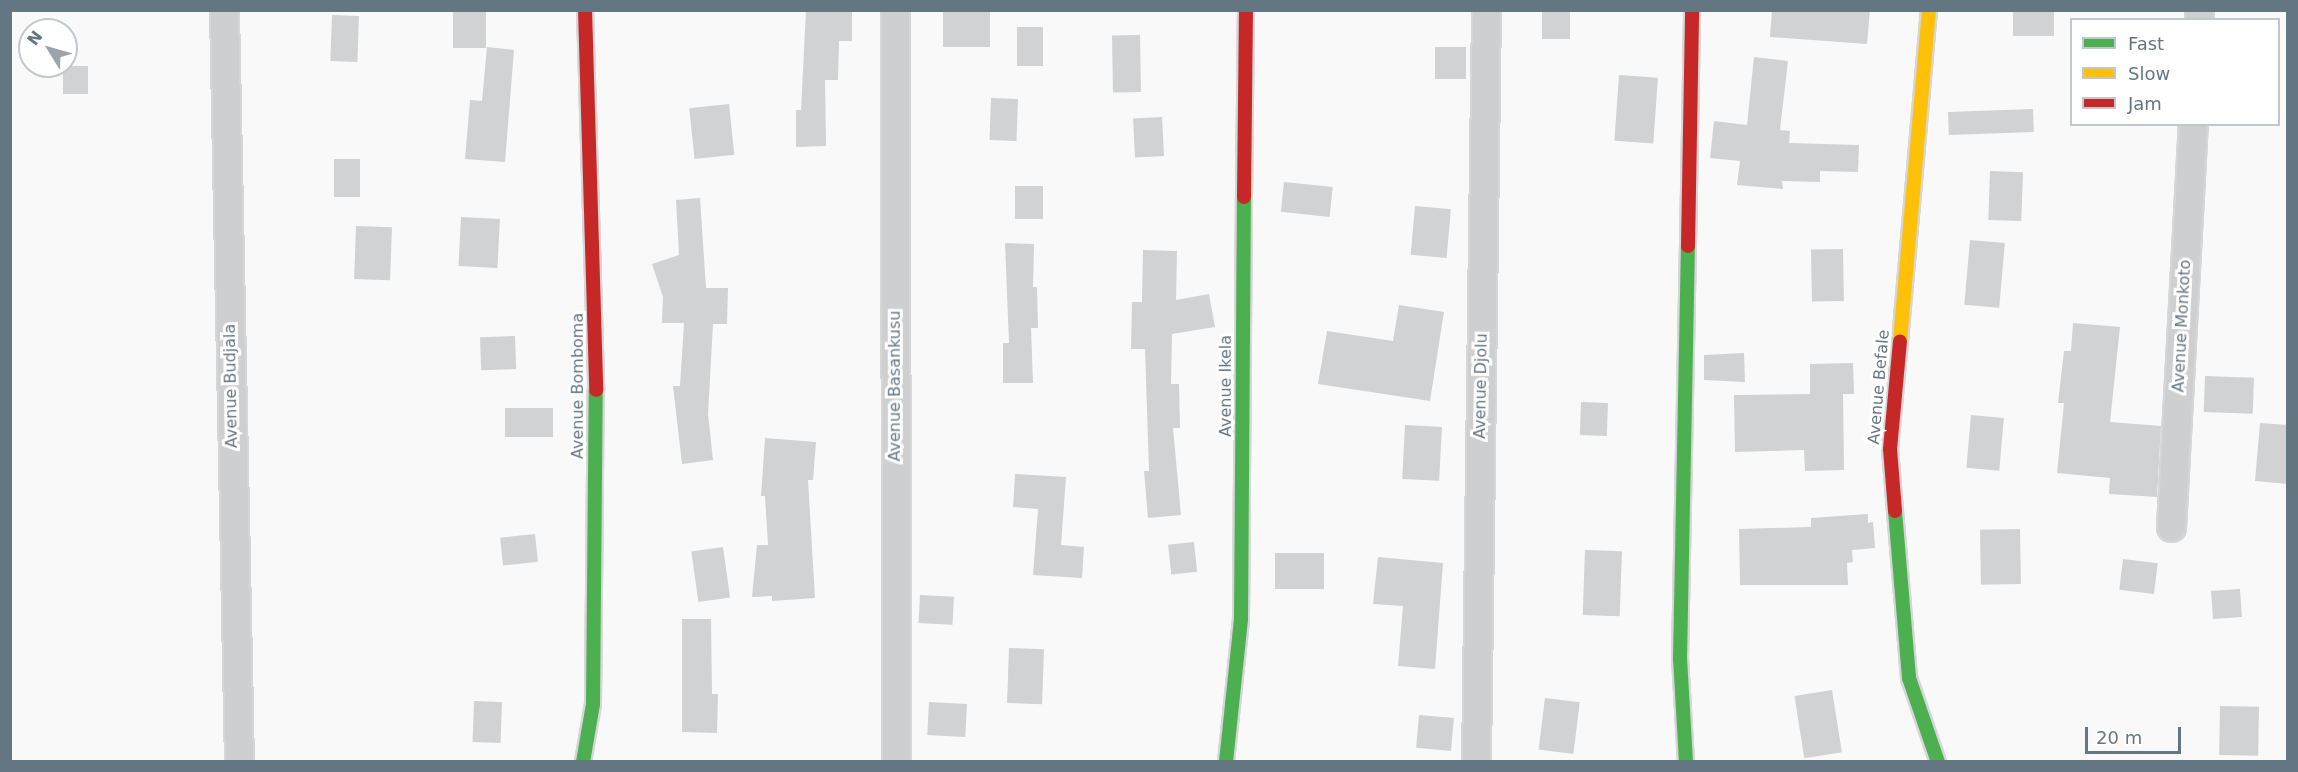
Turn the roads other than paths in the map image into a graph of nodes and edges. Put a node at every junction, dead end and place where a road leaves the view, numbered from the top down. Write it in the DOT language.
graph roads {
  1 [pos="224,10"];
  2 [pos="585,10"];
  3 [pos="895,10"];
  4 [pos="1246,10"];
  5 [pos="1486,10"];
  6 [pos="1692,10"];
  7 [pos="1929,10"];
  8 [pos="2193,126"];
  9 [pos="2170,527"];
  10 [pos="239,762"];
  11 [pos="583,762"];
  12 [pos="896,762"];
  13 [pos="1226,762"];
  14 [pos="1476,762"];
  15 [pos="1686,762"];
  16 [pos="1938,762"];
  1 -- 10 [label="street, Avenue Budjala"];
  2 -- 11 [label="street, Avenue Bomboma"];
  3 -- 12 [label="street, Avenue Basankusu"];
  4 -- 13 [label="street, Avenue Ikela"];
  5 -- 14 [label="street, Avenue Djolu"];
  6 -- 15 [label="street"];
  7 -- 16 [label="street, Avenue Befale"];
  8 -- 9 [label="street, Avenue Monkoto"];
}
